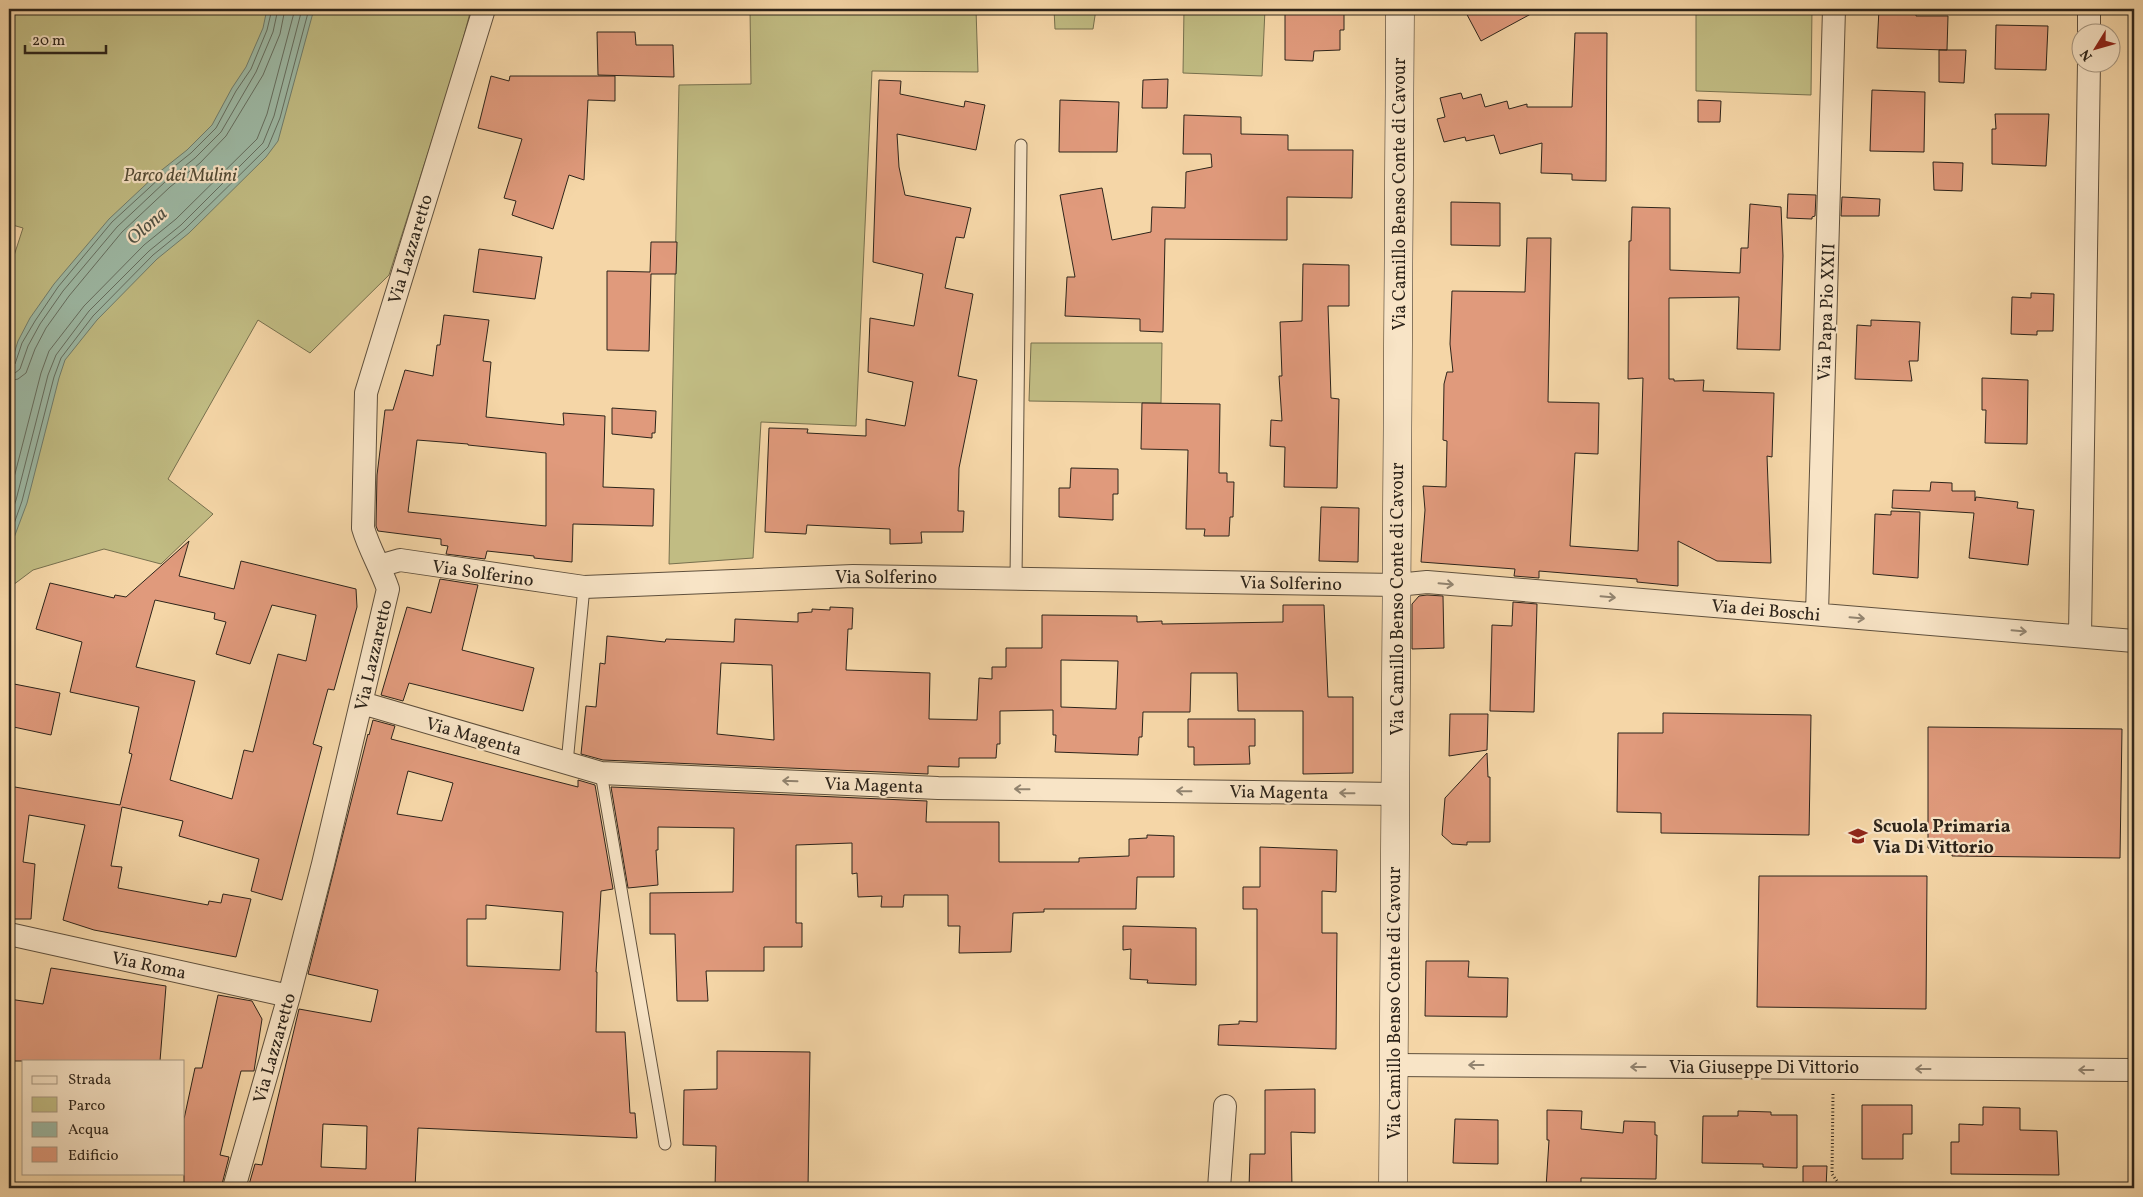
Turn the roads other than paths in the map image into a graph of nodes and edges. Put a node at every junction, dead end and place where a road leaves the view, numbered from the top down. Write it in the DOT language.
graph roads {
  1 [pos="484,9"];
  2 [pos="1400,9"];
  3 [pos="1834,9"];
  4 [pos="2089,9"];
  5 [pos="2089,22"];
  6 [pos="2089,72"];
  7 [pos="1021,146"];
  8 [pos="379,566"];
  9 [pos="1016,578"];
  10 [pos="1397,585"];
  11 [pos="584,588"];
  12 [pos="1818,614"];
  13 [pos="2080,636"];
  14 [pos="2134,640"];
  15 [pos="362,703"];
  16 [pos="567,763"];
  17 [pos="601,773"];
  18 [pos="1396,794"];
  19 [pos="9,934"];
  20 [pos="289,996"];
  21 [pos="1394,1065"];
  22 [pos="2134,1070"];
  23 [pos="1225,1106"];
  24 [pos="665,1144"];
  25 [pos="234,1188"];
  26 [pos="1219,1188"];
  27 [pos="1393,1188"];
  1 -- 8 [label="street, Via Lazzaretto"];
  2 -- 10 [label="street, Via Camillo Benso Conte di Cavour"];
  3 -- 12 [label="street, Via Papa Pio XXII"];
  4 -- 5 [label="street"];
  6 -- 13 [label="street"];
  7 -- 9 [label="lane"];
  8 -- 11 [label="street, Via Solferino"];
  8 -- 15 [label="street, Via Lazzaretto"];
  9 -- 10 [label="street, Via Solferino"];
  9 -- 11 [label="street, Via Solferino"];
  10 -- 12 [label="street, Via dei Boschi, one-way"];
  10 -- 18 [label="street, Via Camillo Benso Conte di Cavour"];
  11 -- 16 [label="lane"];
  12 -- 13 [label="street, Via dei Boschi, one-way"];
  13 -- 14 [label="street, Via dei Boschi"];
  15 -- 16 [label="street, Via Magenta"];
  15 -- 20 [label="street, Via Lazzaretto"];
  16 -- 17 [label="street, Via Magenta"];
  18 -- 17 [label="street, Via Magenta, one-way"];
  17 -- 24 [label="lane"];
  18 -- 21 [label="street, Via Camillo Benso Conte di Cavour"];
  19 -- 20 [label="street, Via Roma"];
  20 -- 25 [label="street, Via Lazzaretto"];
  22 -- 21 [label="street, Via Giuseppe Di Vittorio, one-way"];
  21 -- 27 [label="street, Via Camillo Benso Conte di Cavour"];
  23 -- 26 [label="street"];
}
